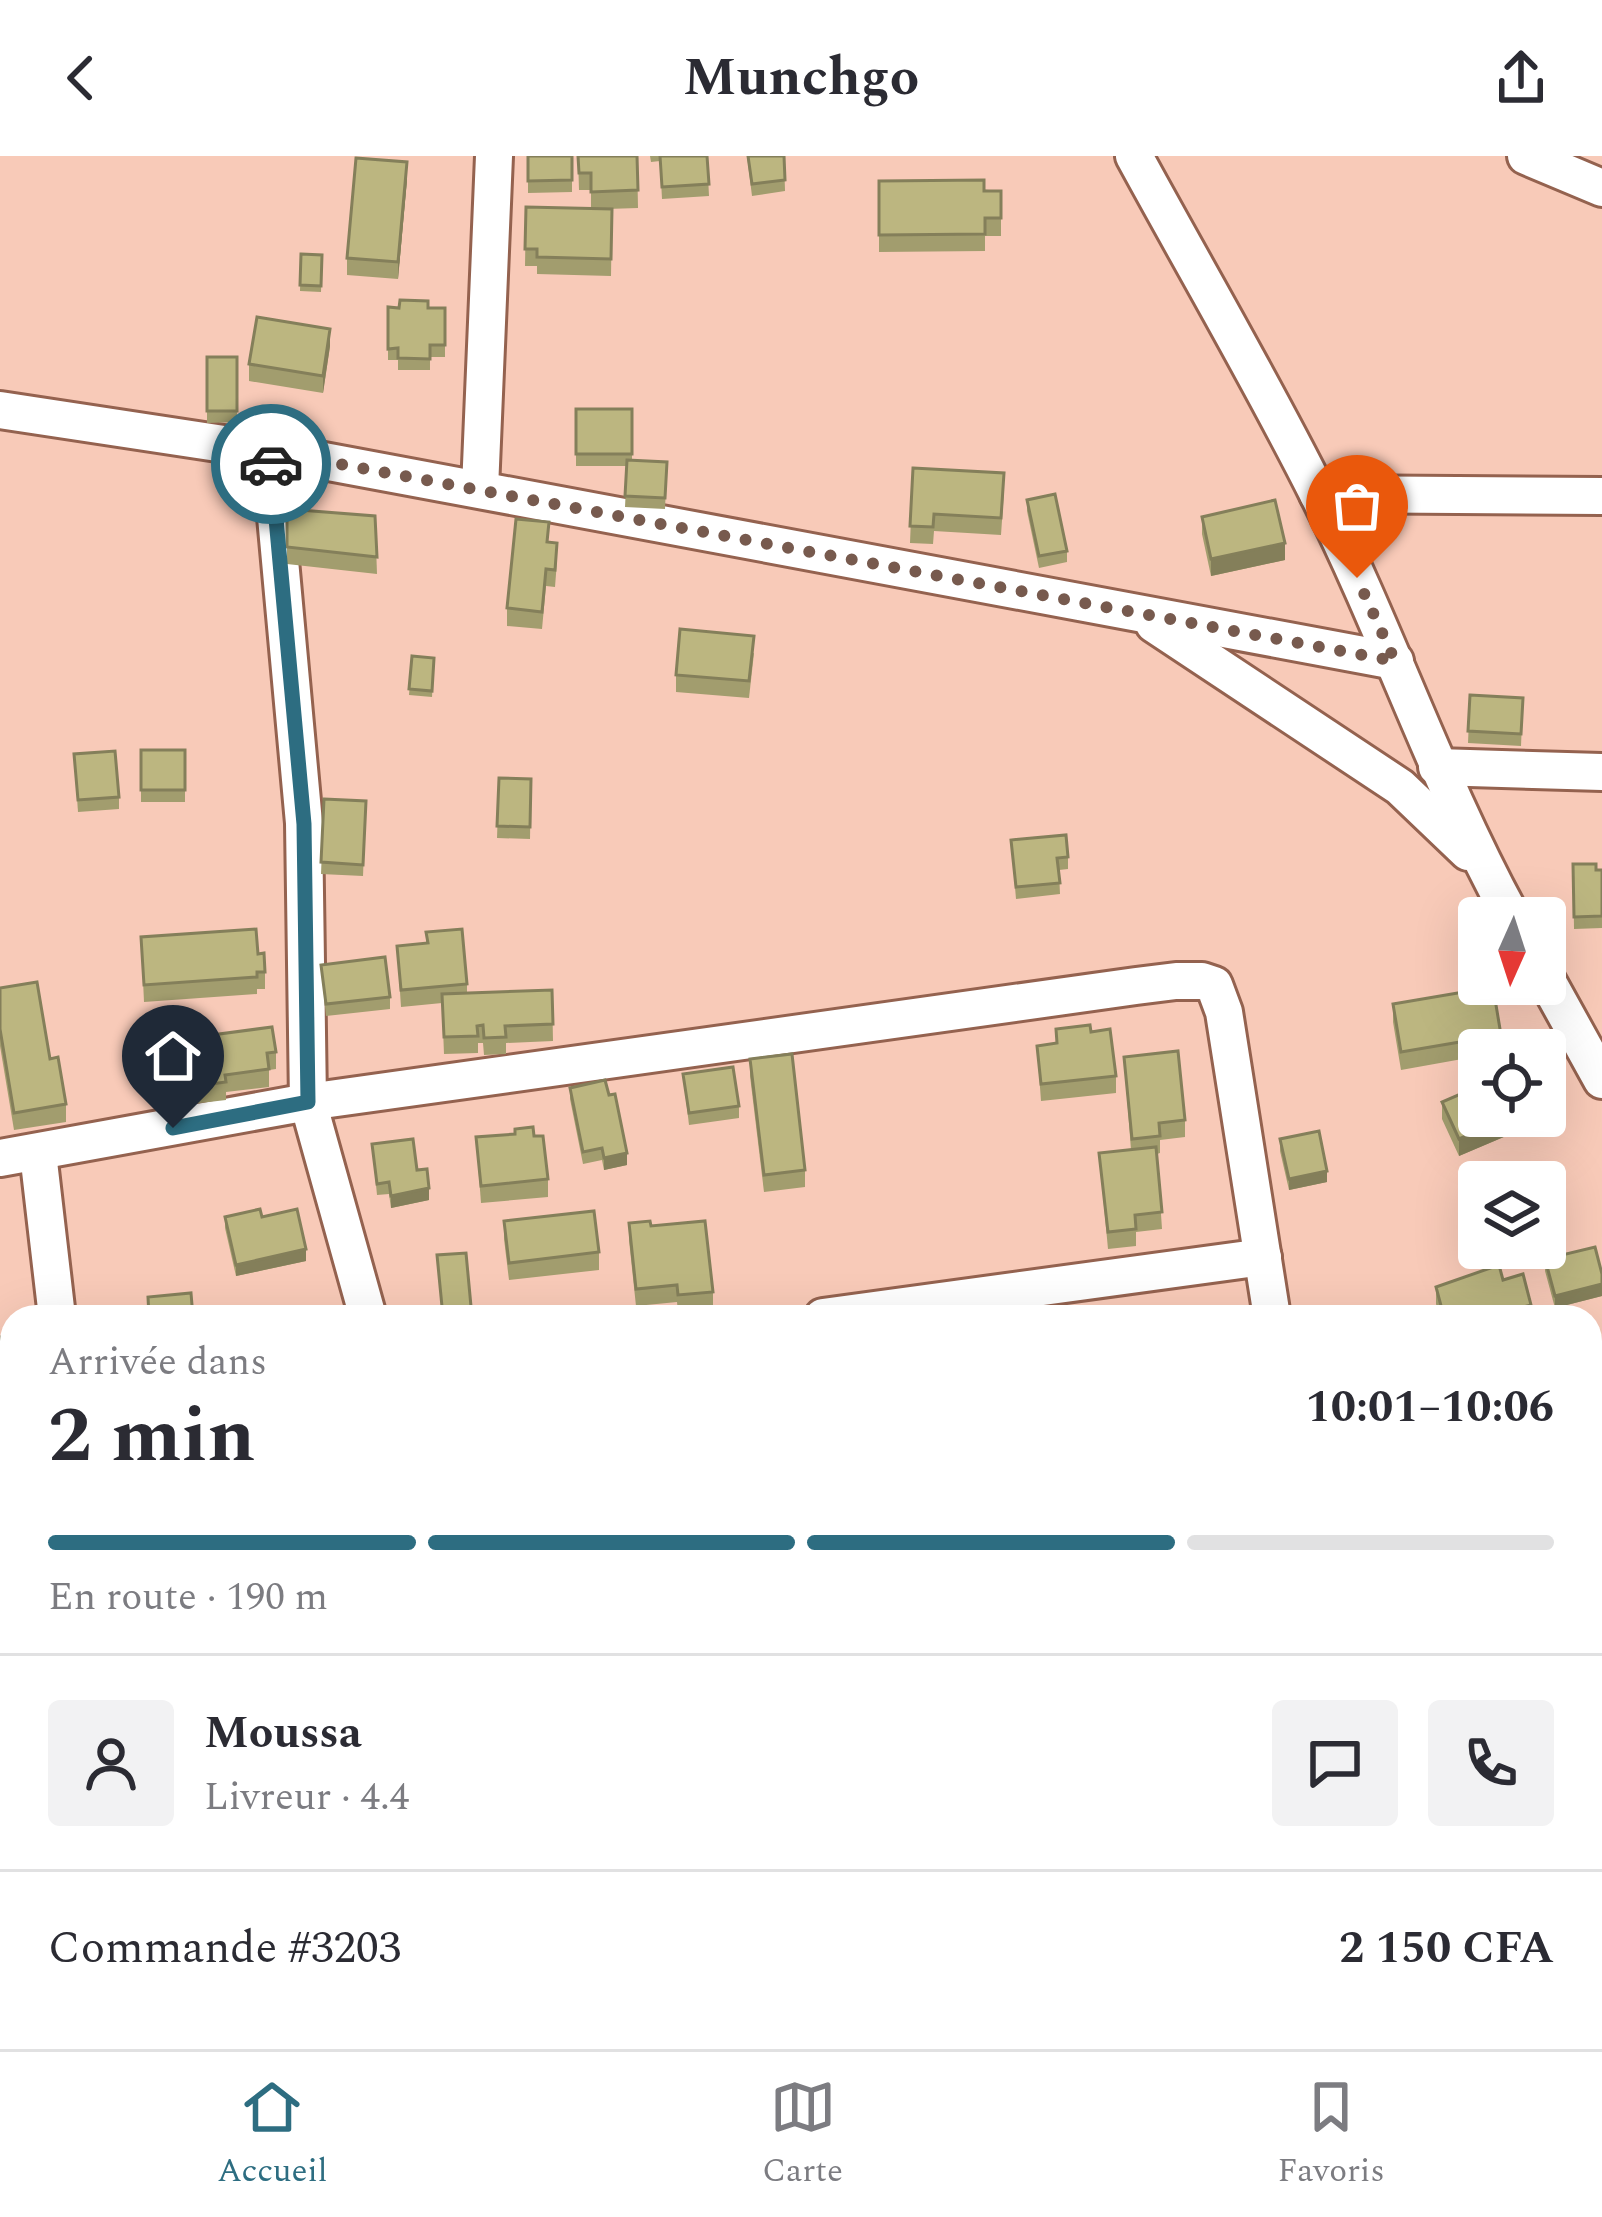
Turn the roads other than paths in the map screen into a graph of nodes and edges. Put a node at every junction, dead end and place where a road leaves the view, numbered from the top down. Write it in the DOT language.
graph roads {
  1 [pos="494,156"];
  2 [pos="1134,156"];
  3 [pos="1526,156"];
  4 [pos="1602,188"];
  5 [pos="0,410"];
  6 [pos="270,451"];
  7 [pos="479,489"];
  8 [pos="1318,494"];
  9 [pos="1602,496"];
  10 [pos="1137,613"];
  11 [pos="1395,661"];
  12 [pos="1437,767"];
  13 [pos="1602,772"];
  14 [pos="1484,866"];
  15 [pos="1501,897"];
  16 [pos="1560,1005"];
  17 [pos="1602,1080"];
  18 [pos="308,1102"];
  19 [pos="38,1153"];
  20 [pos="0,1158"];
  21 [pos="1263,1257"];
  22 [pos="56,1305"];
  23 [pos="365,1305"];
  24 [pos="912,1305"];
  25 [pos="1270,1305"];
  1 -- 7 [label="street"];
  2 -- 8 [label="street"];
  3 -- 4 [label="street"];
  5 -- 6 [label="street"];
  6 -- 7 [label="street"];
  6 -- 18 [label="street"];
  7 -- 10 [label="street"];
  8 -- 9 [label="street"];
  8 -- 11 [label="street"];
  10 -- 11 [label="street"];
  10 -- 14 [label="street"];
  11 -- 12 [label="street"];
  12 -- 13 [label="street"];
  12 -- 14 [label="street"];
  14 -- 15 [label="street"];
  16 -- 17 [label="street"];
  18 -- 19 [label="street"];
  18 -- 21 [label="street"];
  18 -- 23 [label="street"];
  19 -- 20 [label="street"];
  19 -- 22 [label="street"];
  21 -- 24 [label="street"];
  21 -- 25 [label="street"];
}
